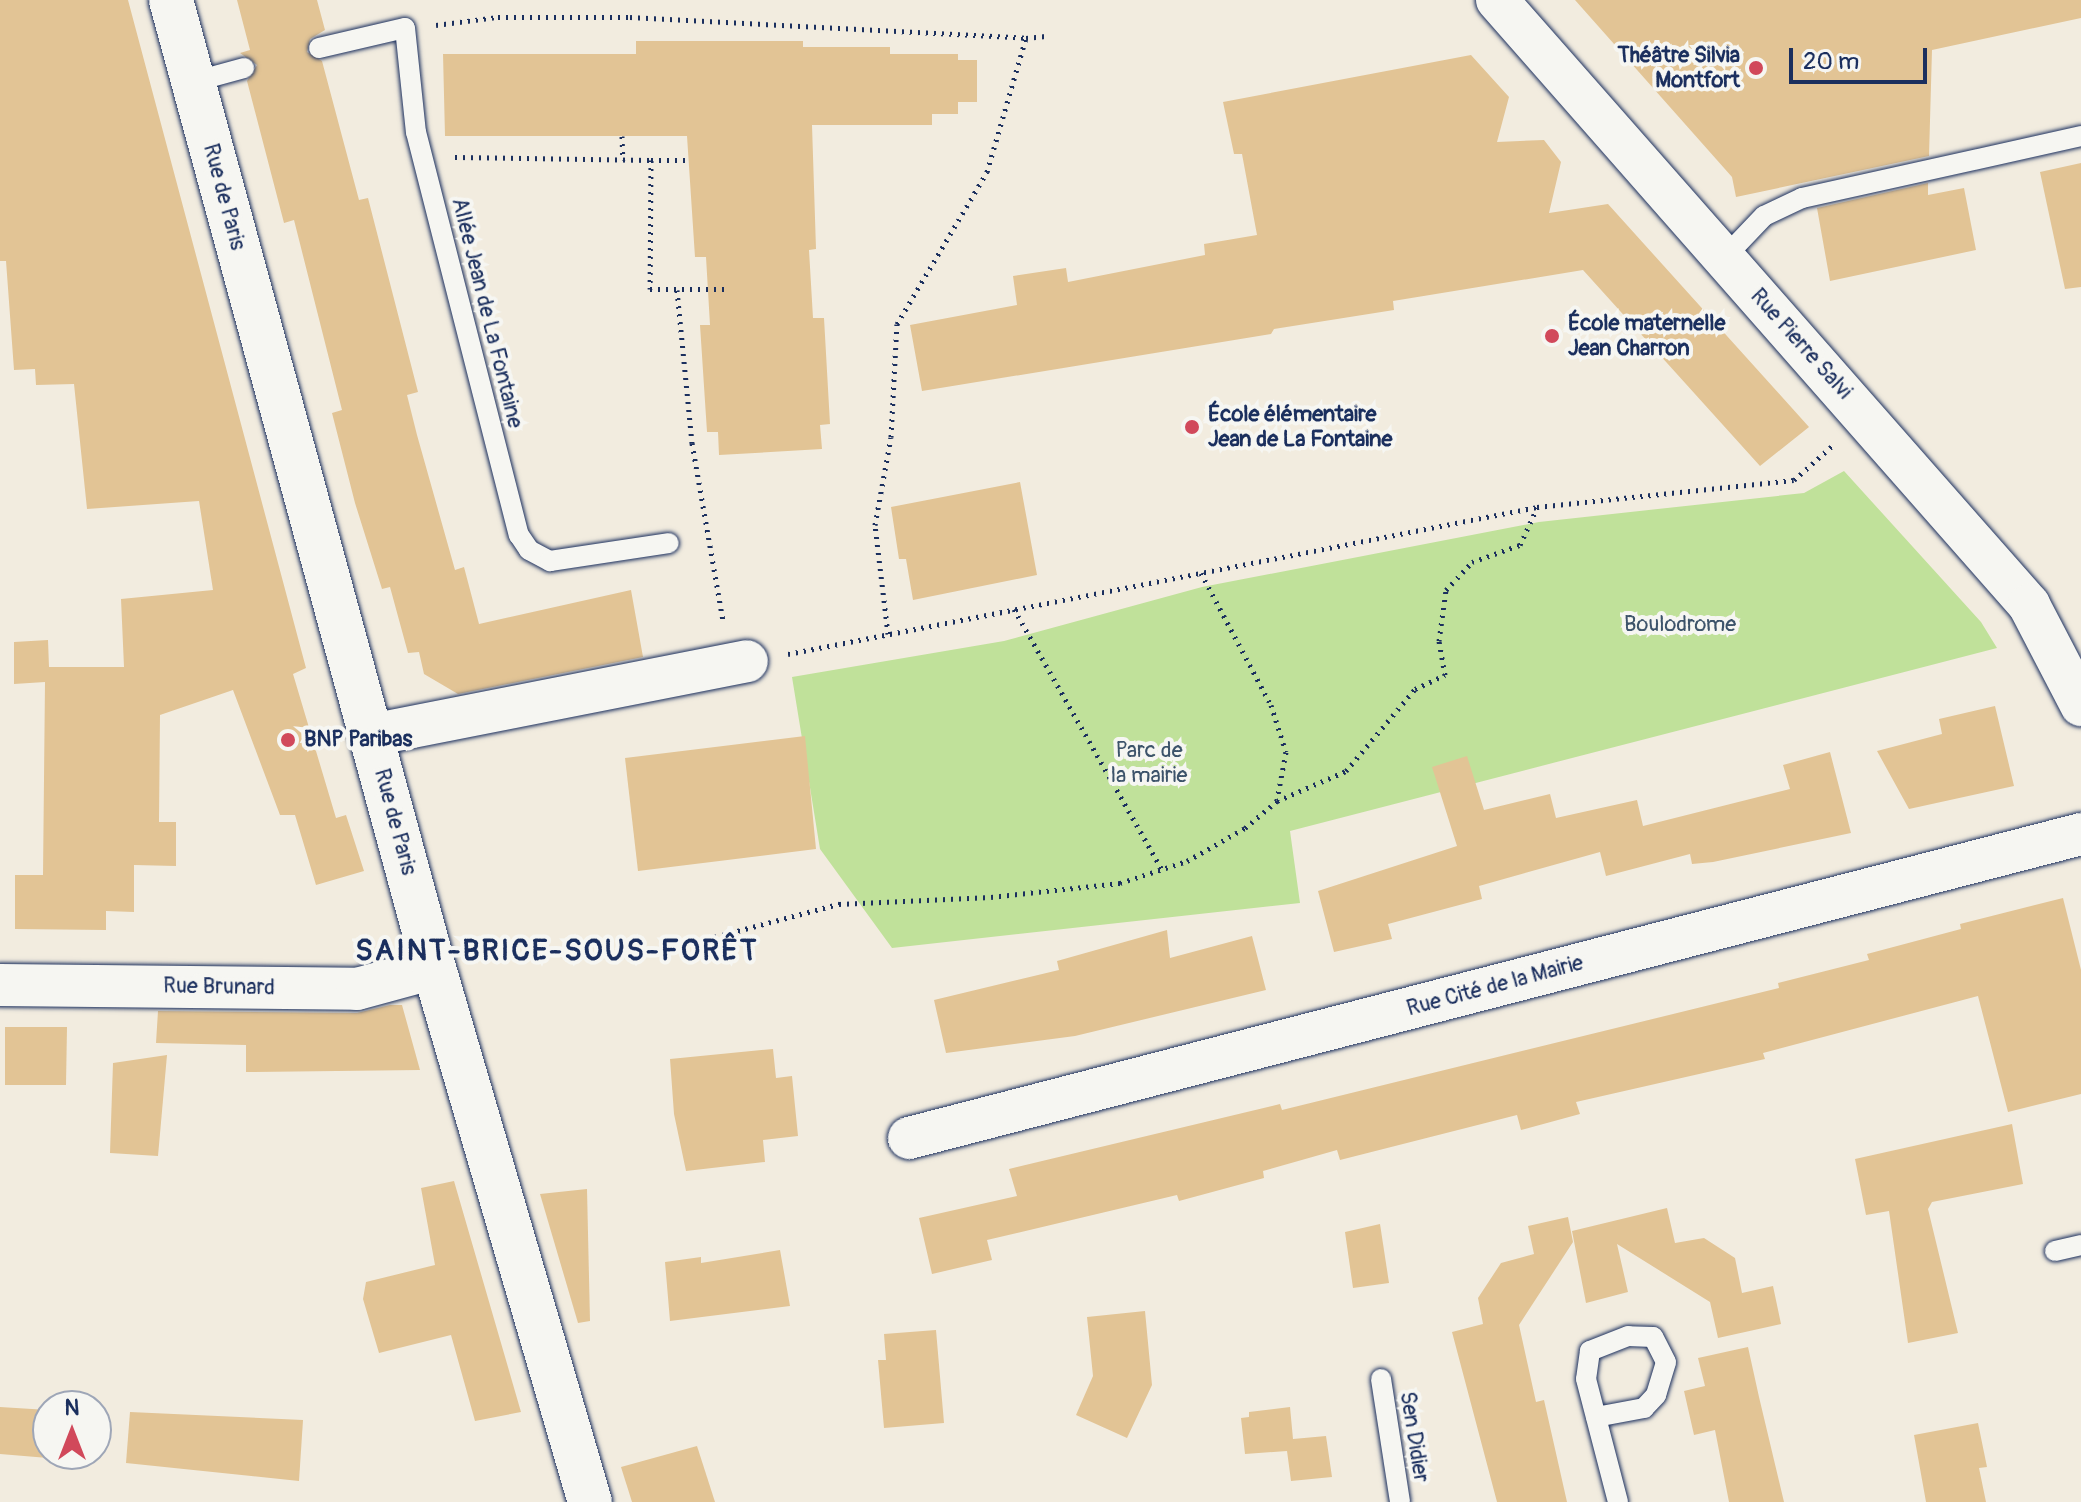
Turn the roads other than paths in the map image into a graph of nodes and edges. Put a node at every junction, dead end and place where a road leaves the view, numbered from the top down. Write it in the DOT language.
graph roads {
  1 [pos="171,0"];
  2 [pos="1497,0"];
  3 [pos="319,48"];
  4 [pos="244,68"];
  5 [pos="193,82"];
  6 [pos="2081,136"];
  7 [pos="1724,258"];
  8 [pos="669,543"];
  9 [pos="739,663"];
  10 [pos="2079,694"];
  11 [pos="371,735"];
  12 [pos="2081,834"];
  13 [pos="434,968"];
  14 [pos="0,985"];
  15 [pos="909,1138"];
  16 [pos="2081,1245"];
  17 [pos="2055,1251"];
  18 [pos="1381,1379"];
  19 [pos="1596,1417"];
  20 [pos="590,1502"];
  21 [pos="1400,1502"];
  22 [pos="1618,1502"];
  1 -- 5 [label="street, Rue de Paris"];
  2 -- 7 [label="street, Rue Pierre Salvi"];
  3 -- 8 [label="lane, Allée Jean de La Fontaine"];
  4 -- 5 [label="lane"];
  5 -- 11 [label="street, Rue de Paris"];
  6 -- 7 [label="lane"];
  7 -- 10 [label="street, Rue Pierre Salvi"];
  9 -- 11 [label="street"];
  11 -- 13 [label="street, Rue de Paris"];
  12 -- 15 [label="street, Rue Cité de la Mairie"];
  13 -- 14 [label="street, Rue Brunard"];
  13 -- 20 [label="street, Rue de Paris"];
  16 -- 17 [label="lane"];
  18 -- 21 [label="lane, Sen Didier"];
  19 -- 19 [label="lane"];
  19 -- 22 [label="lane"];
}
